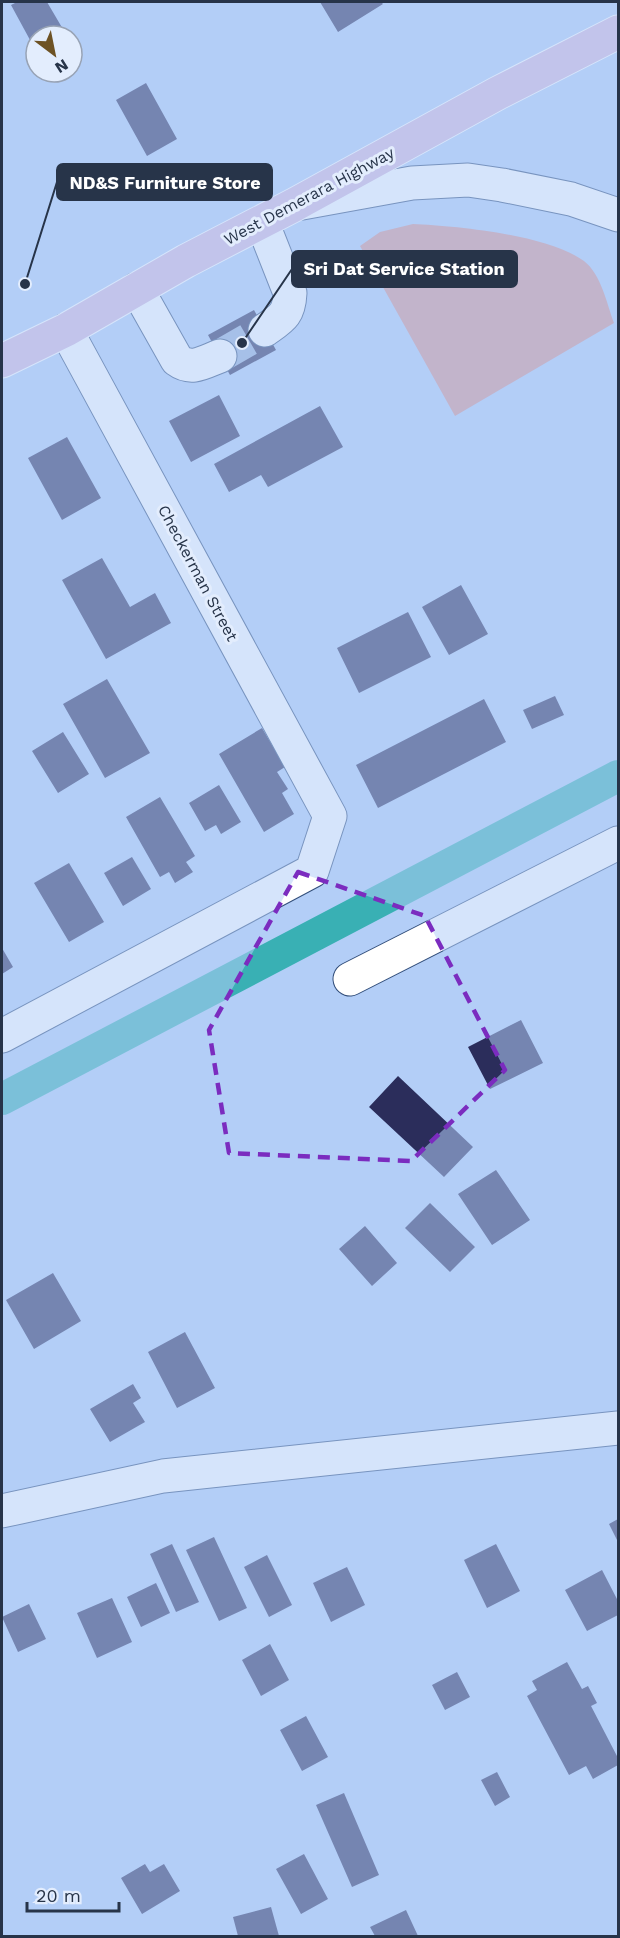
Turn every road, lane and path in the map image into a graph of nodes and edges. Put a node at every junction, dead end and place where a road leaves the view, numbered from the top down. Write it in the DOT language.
graph roads {
  1 [pos="618,32"];
  2 [pos="294,205"];
  3 [pos="618,215"];
  4 [pos="262,222"];
  5 [pos="137,289"];
  6 [pos="66,330"];
  7 [pos="265,330"];
  8 [pos="219,356"];
  9 [pos="2,362"];
  10 [pos="618,843"];
  11 [pos="350,979"];
  12 [pos="2,1036"];
  13 [pos="618,1428"];
  14 [pos="2,1511"];
  1 -- 2 [label="main road, West Demerara Highway"];
  2 -- 3 [label="street"];
  2 -- 4 [label="main road, West Demerara Highway"];
  4 -- 5 [label="main road, West Demerara Highway"];
  4 -- 7 [label="street"];
  5 -- 6 [label="main road, West Demerara Highway"];
  5 -- 8 [label="street"];
  6 -- 9 [label="main road, West Demerara Highway"];
  6 -- 12 [label="street, Checkerman Street"];
  10 -- 11 [label="street"];
  13 -- 14 [label="street"];
}
